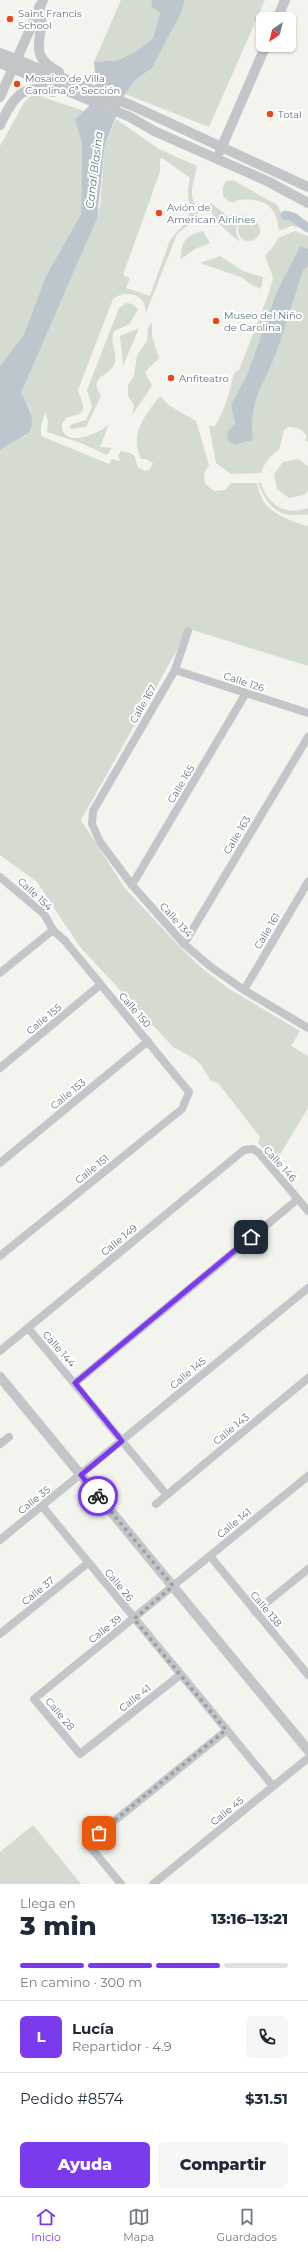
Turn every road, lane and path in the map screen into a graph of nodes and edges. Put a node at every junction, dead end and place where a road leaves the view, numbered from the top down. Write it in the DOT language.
graph roads {
  1 [pos="285,0"];
  2 [pos="41,3"];
  3 [pos="280,12"];
  4 [pos="263,52"];
  5 [pos="0,53"];
  6 [pos="0,63"];
  7 [pos="14,64"];
  8 [pos="73,83"];
  9 [pos="68,93"];
  10 [pos="0,97"];
  11 [pos="0,125"];
  12 [pos="222,146"];
  13 [pos="217,158"];
  14 [pos="308,187"];
  15 [pos="308,203"];
  16 [pos="188,631"];
  17 [pos="174,670"];
  18 [pos="246,693"];
  19 [pos="308,713"];
  20 [pos="308,737"];
  21 [pos="108,784"];
  22 [pos="0,877"];
  23 [pos="308,882"];
  24 [pos="132,885"];
  25 [pos="52,930"];
  26 [pos="184,944"];
  27 [pos="0,973"];
  28 [pos="100,985"];
  29 [pos="244,990"];
  30 [pos="308,1028"];
  31 [pos="148,1041"];
  32 [pos="0,1068"];
  33 [pos="189,1092"];
  34 [pos="253,1149"];
  35 [pos="0,1163"];
  36 [pos="298,1199"];
  37 [pos="308,1211"];
  38 [pos="0,1256"];
  39 [pos="308,1288"];
  40 [pos="28,1328"];
  41 [pos="0,1351"];
  42 [pos="0,1377"];
  43 [pos="308,1378"];
  44 [pos="75,1383"];
  45 [pos="8,1437"];
  46 [pos="122,1441"];
  47 [pos="0,1444"];
  48 [pos="81,1475"];
  49 [pos="308,1476"];
  50 [pos="166,1494"];
  51 [pos="156,1504"];
  52 [pos="42,1506"];
  53 [pos="0,1540"];
  54 [pos="210,1556"];
  55 [pos="88,1563"];
  56 [pos="308,1569"];
  57 [pos="173,1586"];
  58 [pos="255,1612"];
  59 [pos="134,1619"];
  60 [pos="0,1634"];
  61 [pos="305,1665"];
  62 [pos="68,1671"];
  63 [pos="180,1675"];
  64 [pos="308,1675"];
  65 [pos="226,1730"];
  66 [pos="102,1736"];
  67 [pos="308,1750"];
  68 [pos="308,1758"];
  69 [pos="273,1786"];
  70 [pos="156,1882"];
  71 [pos="121,1884"];
  1 -- 3 [label="street"];
  2 -- 7 [label="street"];
  2 -- 8 [label="street"];
  4 -- 12 [label="street"];
  5 -- 7 [label="street"];
  6 -- 7 [label="street"];
  7 -- 8 [label="street"];
  7 -- 9 [label="street"];
  7 -- 10 [label="street"];
  8 -- 12 [label="street"];
  9 -- 11 [label="street"];
  9 -- 13 [label="street"];
  12 -- 13 [label="street"];
  12 -- 14 [label="street"];
  13 -- 15 [label="street"];
  16 -- 17 [label="street, Calle 167"];
  17 -- 18 [label="street, Calle 126"];
  17 -- 21 [label="street, Calle 167"];
  18 -- 19 [label="street, Calle 126"];
  18 -- 24 [label="street, Calle 165"];
  20 -- 26 [label="street, Calle 163"];
  21 -- 24 [label="street, Calle 134"];
  22 -- 25 [label="street, Calle 154"];
  23 -- 29 [label="street, Calle 161"];
  24 -- 26 [label="street, Calle 134"];
  25 -- 27 [label="street"];
  25 -- 28 [label="street, Calle 150"];
  26 -- 29 [label="street, Calle 134"];
  28 -- 31 [label="street, Calle 150"];
  28 -- 32 [label="street, Calle 155"];
  29 -- 30 [label="street, Calle 134"];
  31 -- 33 [label="street, Calle 150"];
  31 -- 35 [label="street, Calle 153"];
  33 -- 38 [label="street, Calle 151"];
  34 -- 36 [label="street, Calle 146"];
  34 -- 40 [label="street, Calle 149"];
  36 -- 37 [label="street, Calle 146"];
  36 -- 44 [label="street"];
  39 -- 46 [label="street, Calle 145"];
  40 -- 41 [label="street, Calle 149"];
  40 -- 44 [label="street, Calle 144"];
  42 -- 48 [label="street"];
  43 -- 50 [label="street, Calle 143"];
  44 -- 46 [label="street, Calle 144"];
  45 -- 47 [label="street"];
  46 -- 48 [label="street, Calle 145"];
  46 -- 50 [label="street, Calle 144"];
  48 -- 52 [label="street, Calle 35"];
  48 -- 57 [label="street"];
  49 -- 54 [label="street, Calle 141"];
  50 -- 51 [label="street, Calle 143"];
  52 -- 53 [label="street, Calle 35"];
  52 -- 55 [label="street, Calle 26"];
  54 -- 57 [label="street, Calle 141"];
  54 -- 58 [label="street, Calle 138"];
  55 -- 59 [label="street, Calle 26"];
  55 -- 60 [label="street, Calle 37"];
  56 -- 58 [label="street"];
  57 -- 59 [label="street, Calle 39"];
  57 -- 67 [label="street"];
  58 -- 61 [label="street, Calle 138"];
  59 -- 62 [label="street, Calle 39"];
  59 -- 63 [label="street, Calle 26"];
  61 -- 64 [label="street, Calle 138"];
  62 -- 66 [label="street, Calle 28"];
  63 -- 65 [label="street, Calle 26"];
  63 -- 66 [label="street, Calle 41"];
  65 -- 69 [label="street, Calle 26"];
  65 -- 71 [label="street"];
  68 -- 69 [label="street, Calle 45"];
  69 -- 70 [label="street, Calle 45"];
}
